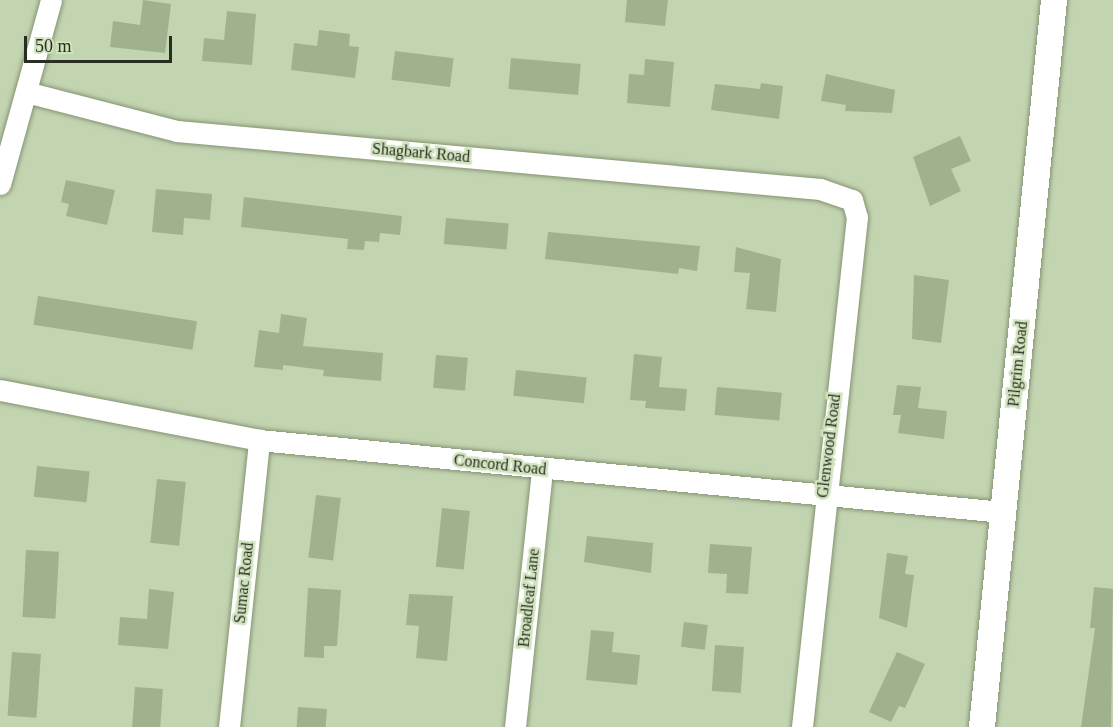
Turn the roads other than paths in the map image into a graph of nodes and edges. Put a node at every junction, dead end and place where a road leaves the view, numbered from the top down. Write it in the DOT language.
graph roads {
  1 [pos="51,0"];
  2 [pos="1054,0"];
  3 [pos="26,92"];
  4 [pos="0,184"];
  5 [pos="820,189"];
  6 [pos="0,390"];
  7 [pos="259,440"];
  8 [pos="542,469"];
  9 [pos="823,496"];
  10 [pos="1004,512"];
  11 [pos="229,727"];
  12 [pos="515,727"];
  13 [pos="802,727"];
  14 [pos="982,727"];
  1 -- 3 [label="street"];
  2 -- 10 [label="street, Pilgrim Road"];
  3 -- 4 [label="street"];
  3 -- 5 [label="street, Shagbark Road"];
  5 -- 9 [label="street, Glenwood Road"];
  6 -- 7 [label="street, Concord Road"];
  7 -- 8 [label="street, Concord Road"];
  7 -- 11 [label="street, Sumac Road"];
  8 -- 9 [label="street, Concord Road"];
  8 -- 12 [label="street, Broadleaf Lane"];
  9 -- 10 [label="street, Concord Road"];
  9 -- 13 [label="street, Glenwood Road"];
  10 -- 14 [label="street, Pilgrim Road"];
}
